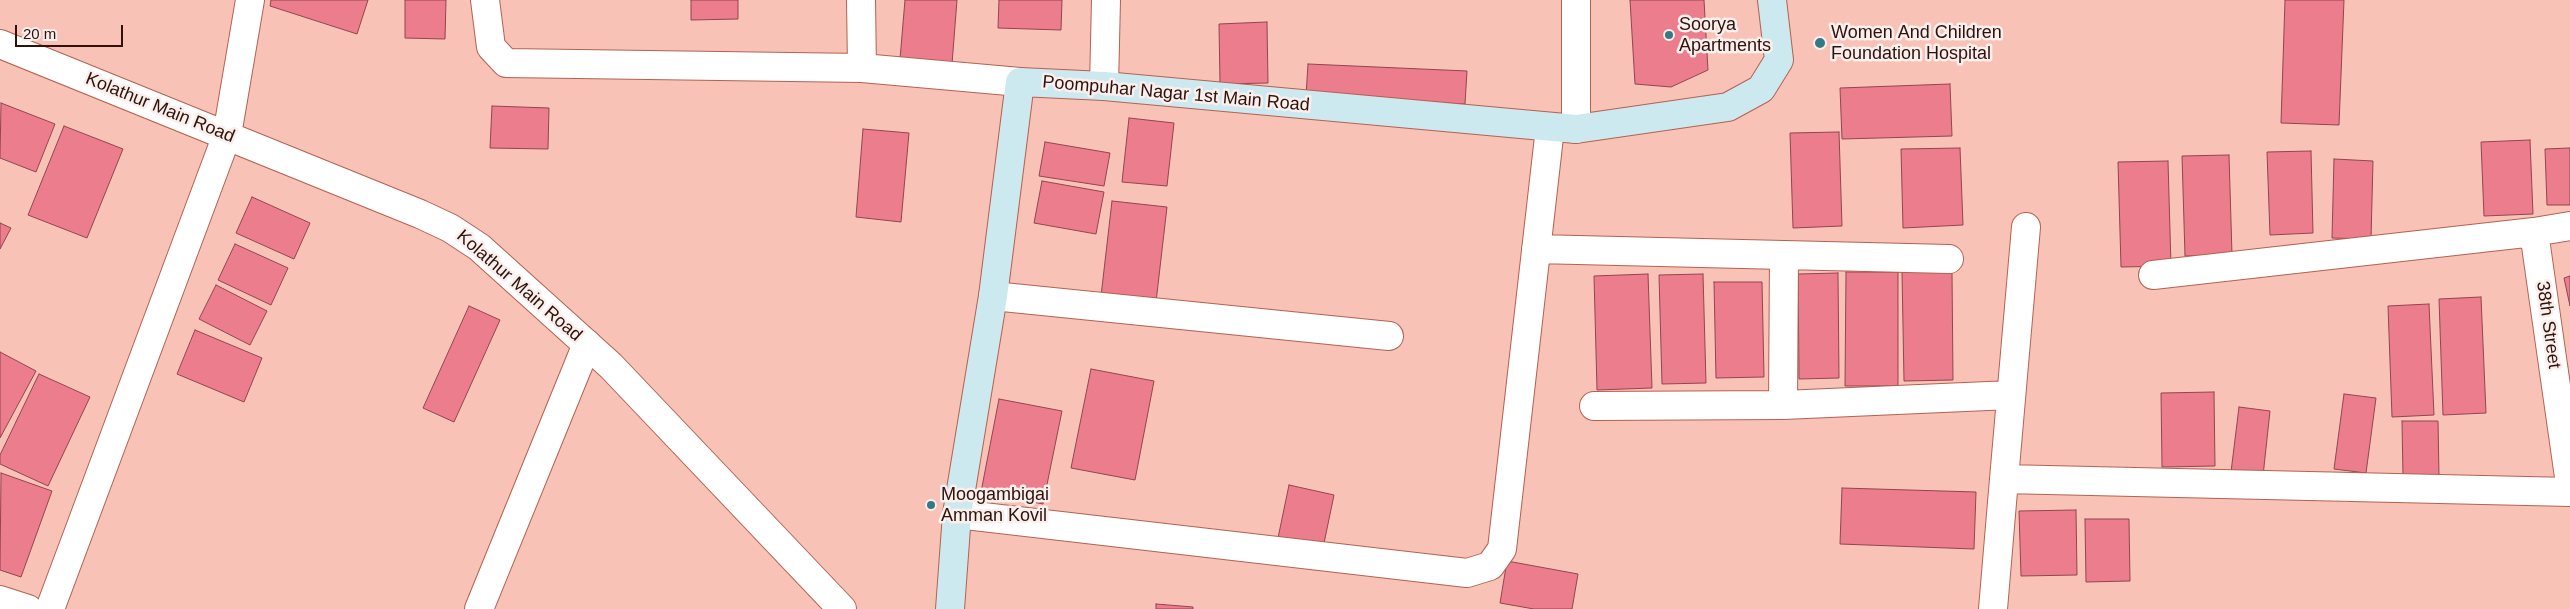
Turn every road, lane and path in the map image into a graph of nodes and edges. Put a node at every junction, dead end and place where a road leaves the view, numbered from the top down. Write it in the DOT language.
graph roads {
  1 [pos="250,0"];
  2 [pos="485,0"];
  3 [pos="861,0"];
  4 [pos="1106,0"];
  5 [pos="1576,0"];
  6 [pos="1772,0"];
  7 [pos="0,44"];
  8 [pos="862,68"];
  9 [pos="1020,82"];
  10 [pos="1104,86"];
  11 [pos="1563,129"];
  12 [pos="227,135"];
  13 [pos="2570,226"];
  14 [pos="2026,227"];
  15 [pos="2534,232"];
  16 [pos="1536,249"];
  17 [pos="1784,255"];
  18 [pos="1949,259"];
  19 [pos="2153,275"];
  20 [pos="993,296"];
  21 [pos="1389,336"];
  22 [pos="587,344"];
  23 [pos="2011,395"];
  24 [pos="1783,405"];
  25 [pos="1594,406"];
  26 [pos="2004,479"];
  27 [pos="2570,484"];
  28 [pos="2570,492"];
  29 [pos="958,514"];
  30 [pos="0,600"];
  31 [pos="28,609"];
  32 [pos="50,609"];
  33 [pos="479,609"];
  34 [pos="842,609"];
  35 [pos="950,609"];
  36 [pos="1993,609"];
  1 -- 12 [label="street"];
  2 -- 8 [label="street"];
  3 -- 8 [label="street"];
  4 -- 10 [label="street"];
  5 -- 11 [label="street"];
  6 -- 11 [label="main road, Poompuhar Nagar 1st Main Road"];
  7 -- 12 [label="street, Kolathur Main Road"];
  8 -- 9 [label="street"];
  9 -- 10 [label="main road, Poompuhar Nagar 1st Main Road"];
  9 -- 20 [label="main road, Poompuhar Nagar 1st Main Road"];
  10 -- 11 [label="main road, Poompuhar Nagar 1st Main Road"];
  11 -- 16 [label="street"];
  12 -- 22 [label="street, Kolathur Main Road"];
  12 -- 32 [label="street"];
  13 -- 15 [label="street"];
  14 -- 23 [label="street"];
  15 -- 19 [label="street"];
  15 -- 27 [label="street, 38th Street"];
  16 -- 17 [label="street"];
  16 -- 29 [label="street"];
  17 -- 18 [label="street"];
  17 -- 24 [label="street"];
  20 -- 21 [label="street"];
  20 -- 29 [label="main road, Poompuhar Nagar 1st Main Road"];
  22 -- 33 [label="street"];
  22 -- 34 [label="street, Kolathur Main Road"];
  23 -- 24 [label="street"];
  23 -- 26 [label="street"];
  24 -- 25 [label="street"];
  26 -- 28 [label="street"];
  26 -- 36 [label="street"];
  29 -- 35 [label="main road, Poompuhar Nagar 1st Main Road"];
  30 -- 31 [label="street"];
}
